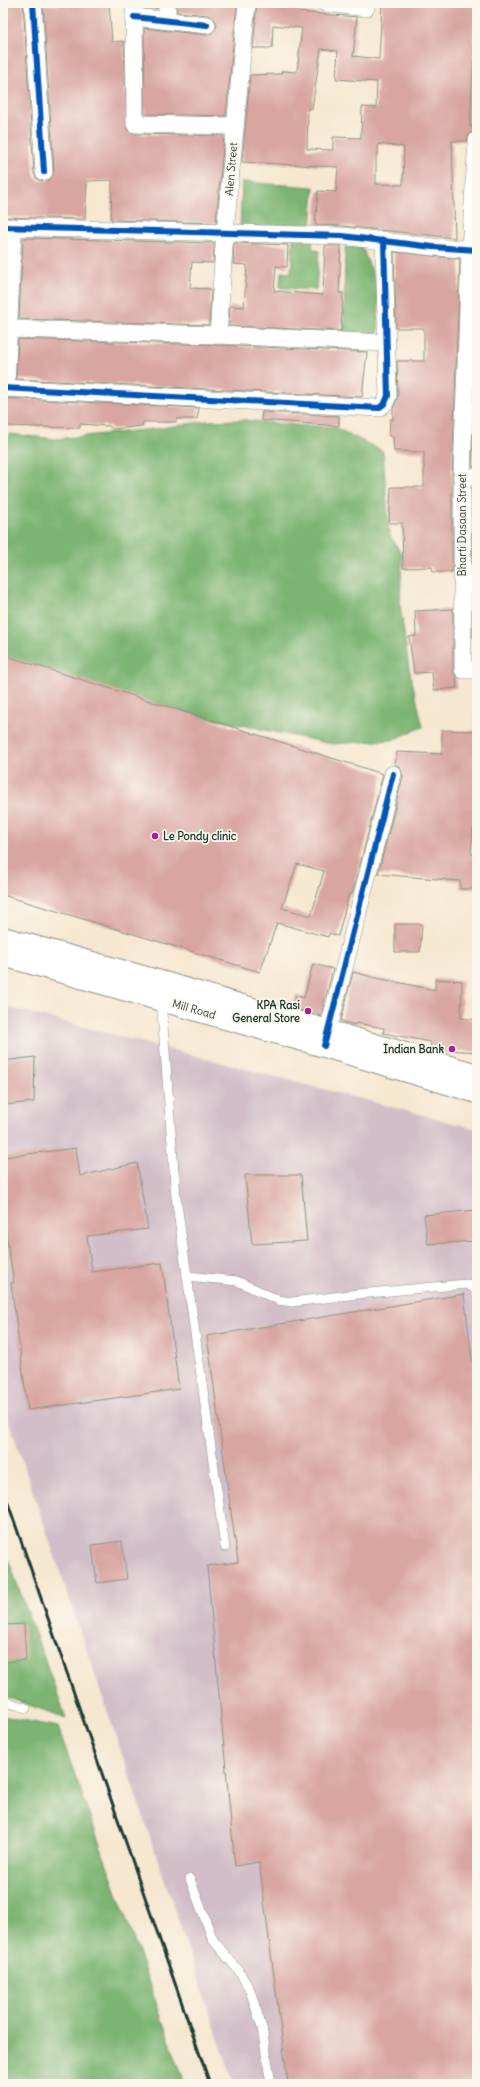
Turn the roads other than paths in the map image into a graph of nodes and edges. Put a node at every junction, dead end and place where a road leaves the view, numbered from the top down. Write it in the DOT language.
graph roads {
  1 [pos="33,3"];
  2 [pos="167,3"];
  3 [pos="247,3"];
  4 [pos="325,3"];
  5 [pos="366,8"];
  6 [pos="134,10"];
  7 [pos="167,20"];
  8 [pos="207,25"];
  9 [pos="235,126"];
  10 [pos="477,140"];
  11 [pos="44,172"];
  12 [pos="8,227"];
  13 [pos="225,232"];
  14 [pos="384,240"];
  15 [pos="474,250"];
  16 [pos="9,329"];
  17 [pos="218,335"];
  18 [pos="386,343"];
  19 [pos="4,388"];
  20 [pos="469,477"];
  21 [pos="470,670"];
  22 [pos="393,774"];
  23 [pos="3,938"];
  24 [pos="3,955"];
  25 [pos="161,991"];
  26 [pos="326,1039"];
  27 [pos="477,1075"];
  28 [pos="477,1092"];
  29 [pos="187,1276"];
  30 [pos="477,1295"];
  31 [pos="225,1547"];
  32 [pos="3,1701"];
  33 [pos="26,1708"];
  34 [pos="190,1879"];
  35 [pos="270,2084"];
  1 -- 11 [label="street"];
  2 -- 7 [label="street"];
  3 -- 9 [label="street, Alen Street"];
  4 -- 5 [label="street"];
  6 -- 7 [label="street"];
  6 -- 9 [label="street"];
  7 -- 8 [label="street"];
  9 -- 13 [label="street, Alen Street"];
  10 -- 15 [label="street, Bharti Dasaan Street"];
  12 -- 13 [label="street"];
  12 -- 16 [label="street"];
  13 -- 14 [label="street"];
  13 -- 17 [label="street, Alen Street"];
  14 -- 15 [label="street"];
  14 -- 18 [label="street"];
  15 -- 20 [label="street, Bharti Dasaan Street"];
  16 -- 17 [label="street"];
  16 -- 19 [label="street"];
  17 -- 18 [label="street"];
  18 -- 19 [label="street"];
  20 -- 21 [label="street, Bharti Dasaan Street"];
  22 -- 26 [label="street"];
  23 -- 25 [label="main road, Mill Road"];
  24 -- 25 [label="main road, Mill Road"];
  25 -- 26 [label="main road, Mill Road"];
  25 -- 29 [label="lane"];
  26 -- 27 [label="main road, Mill Road"];
  26 -- 28 [label="main road, Mill Road"];
  29 -- 30 [label="lane"];
  29 -- 31 [label="lane"];
  32 -- 33 [label="lane"];
  34 -- 35 [label="lane"];
}
